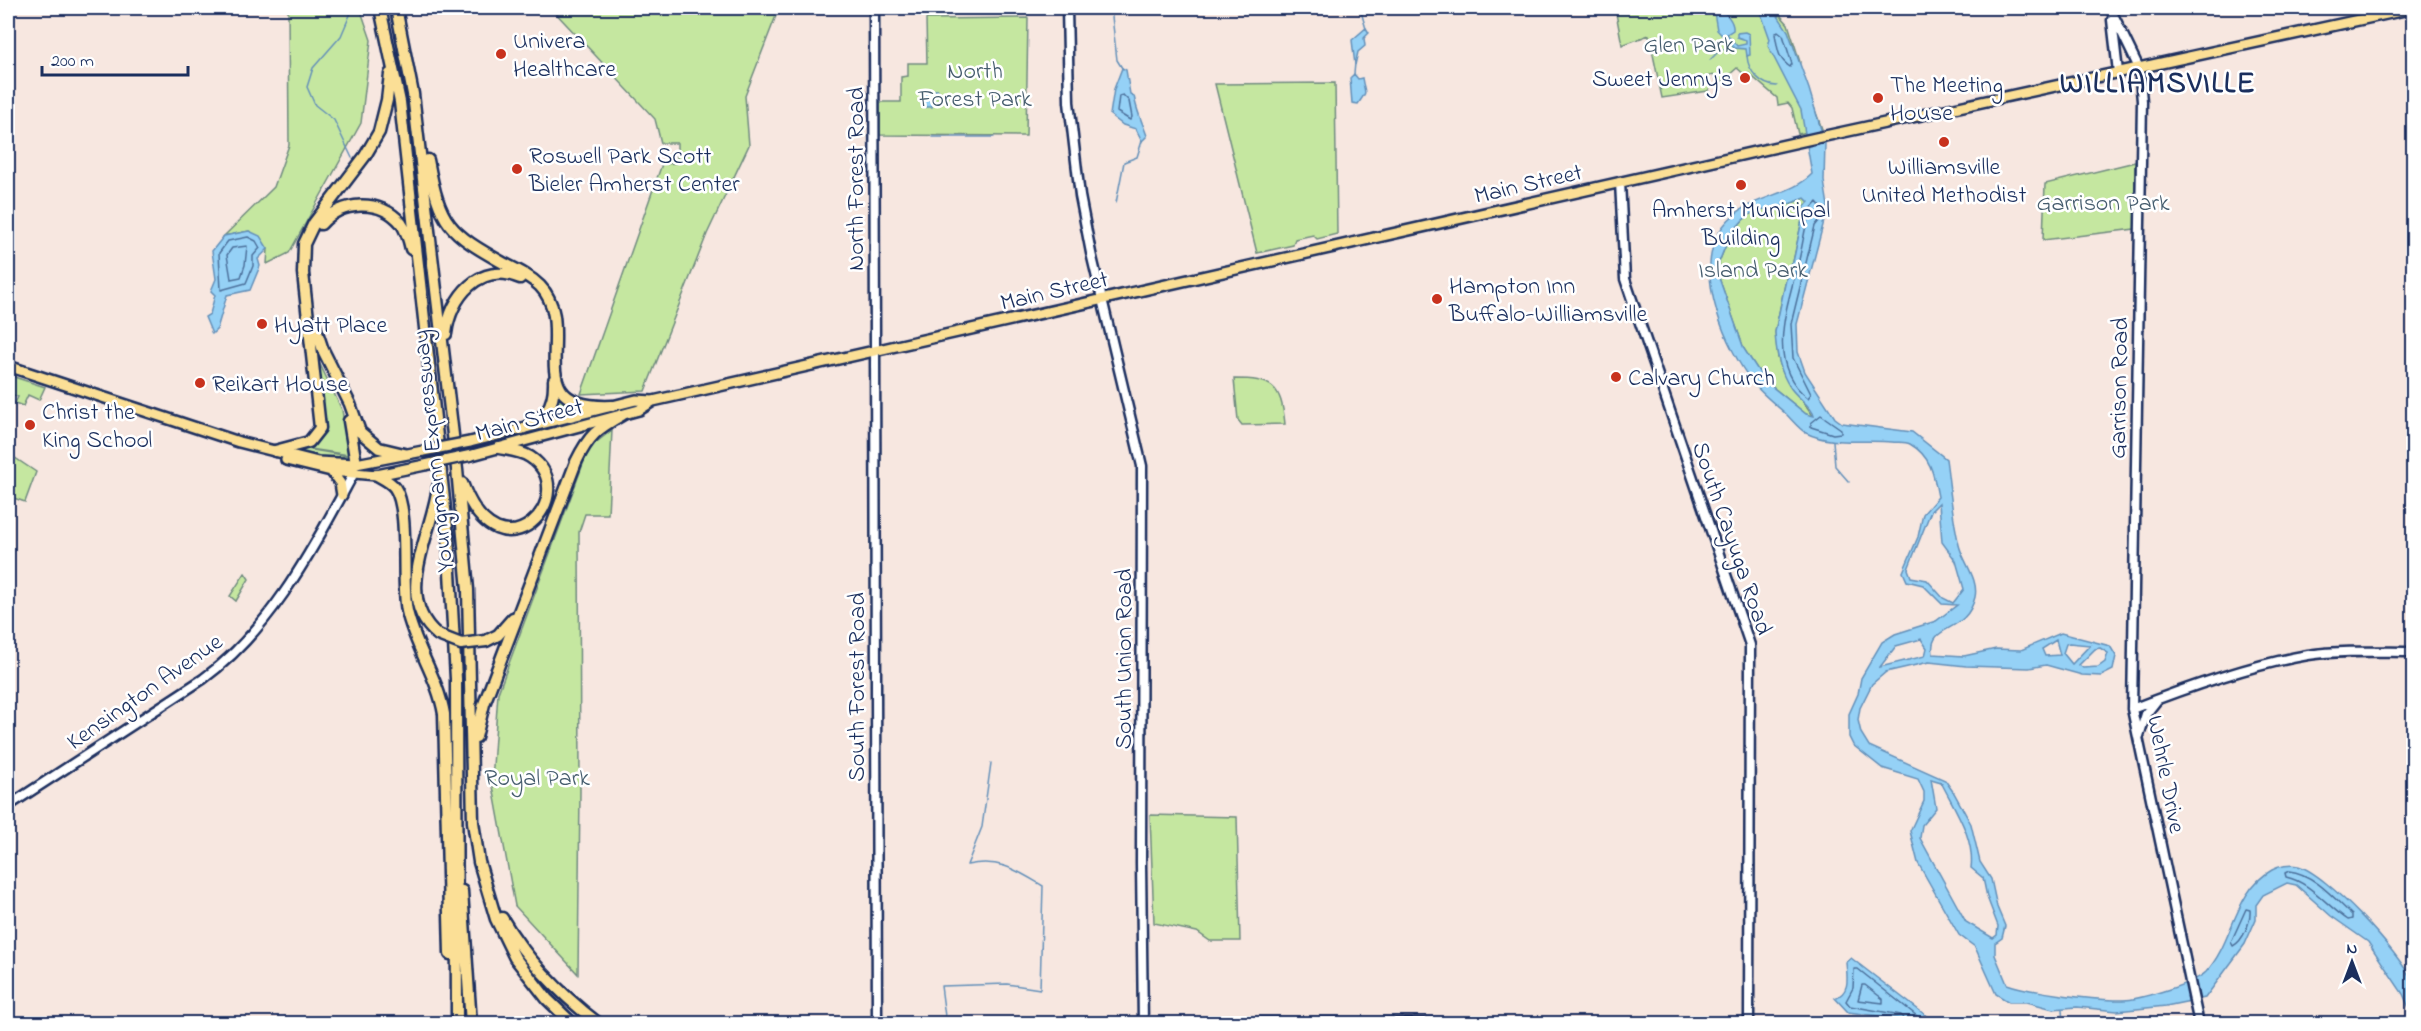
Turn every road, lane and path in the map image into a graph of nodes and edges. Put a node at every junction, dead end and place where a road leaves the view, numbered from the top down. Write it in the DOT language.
graph roads {
  1 [pos="380,8"];
  2 [pos="396,8"];
  3 [pos="874,8"];
  4 [pos="1067,8"];
  5 [pos="2414,8"];
  6 [pos="2111,12"];
  7 [pos="389,44"];
  8 [pos="2139,68"];
  9 [pos="2118,72"];
  10 [pos="413,94"];
  11 [pos="1620,182"];
  12 [pos="419,273"];
  13 [pos="1102,299"];
  14 [pos="308,318"];
  15 [pos="875,350"];
  16 [pos="444,355"];
  17 [pos="8,366"];
  18 [pos="653,401"];
  19 [pos="612,406"];
  20 [pos="622,415"];
  21 [pos="356,426"];
  22 [pos="522,429"];
  23 [pos="239,442"];
  24 [pos="499,448"];
  25 [pos="275,451"];
  26 [pos="400,455"];
  27 [pos="440,459"];
  28 [pos="355,468"];
  29 [pos="317,469"];
  30 [pos="457,469"];
  31 [pos="331,471"];
  32 [pos="377,475"];
  33 [pos="342,495"];
  34 [pos="524,602"];
  35 [pos="2414,652"];
  36 [pos="2157,700"];
  37 [pos="2132,709"];
  38 [pos="2139,739"];
  39 [pos="472,758"];
  40 [pos="8,806"];
  41 [pos="458,861"];
  42 [pos="487,892"];
  43 [pos="457,1022"];
  44 [pos="471,1023"];
  45 [pos="573,1023"];
  46 [pos="599,1023"];
  47 [pos="877,1023"];
  48 [pos="1143,1023"];
  49 [pos="1260,1023"];
  50 [pos="1480,1023"];
  51 [pos="1749,1023"];
  52 [pos="2199,1023"];
  1 -- 7 [label="highway, Youngmann Expressway"];
  2 -- 10 [label="highway, Youngmann Expressway"];
  3 -- 15 [label="street, North Forest Road"];
  4 -- 13 [label="street, South Union Road"];
  5 -- 8 [label="main road, Main Street"];
  6 -- 8 [label="street"];
  6 -- 9 [label="street"];
  7 -- 12 [label="highway, Youngmann Expressway"];
  7 -- 14 [label="highway"];
  8 -- 9 [label="main road, Main Street"];
  8 -- 37 [label="street, Garrison Road"];
  9 -- 11 [label="main road, Main Street"];
  10 -- 16 [label="highway, Youngmann Expressway"];
  10 -- 19 [label="highway"];
  11 -- 13 [label="main road, Main Street"];
  11 -- 51 [label="street, South Cayuga Road"];
  12 -- 21 [label="highway"];
  12 -- 27 [label="highway, Youngmann Expressway"];
  13 -- 15 [label="main road, Main Street"];
  13 -- 48 [label="street, South Union Road"];
  14 -- 25 [label="highway"];
  14 -- 28 [label="highway"];
  15 -- 18 [label="main road, Main Street"];
  15 -- 47 [label="street, South Forest Road"];
  16 -- 22 [label="highway"];
  16 -- 30 [label="highway, Youngmann Expressway"];
  17 -- 23 [label="main road, Main Street"];
  18 -- 19 [label="main road, Main Street"];
  18 -- 20 [label="main road, Main Street"];
  19 -- 22 [label="main road, Main Street"];
  20 -- 24 [label="main road, Main Street"];
  20 -- 34 [label="highway"];
  21 -- 26 [label="highway"];
  21 -- 28 [label="highway"];
  22 -- 26 [label="main road, Main Street, bridge"];
  23 -- 25 [label="main road, Main Street"];
  23 -- 29 [label="main road, Main Street"];
  24 -- 30 [label="highway"];
  24 -- 32 [label="main road, Main Street, bridge"];
  25 -- 28 [label="main road, Main Street"];
  26 -- 28 [label="main road, Main Street"];
  27 -- 34 [label="highway, bridge"];
  27 -- 41 [label="highway, Youngmann Expressway"];
  28 -- 29 [label="main road"];
  28 -- 31 [label="main road, Main Street"];
  28 -- 32 [label="main road, Main Street"];
  28 -- 33 [label="street, Kensington Avenue"];
  29 -- 31 [label="main road, Main Street"];
  30 -- 39 [label="highway, Youngmann Expressway"];
  31 -- 33 [label="main road"];
  32 -- 43 [label="highway"];
  33 -- 40 [label="street, Kensington Avenue"];
  34 -- 39 [label="highway"];
  35 -- 36 [label="street, Wehrle Drive"];
  36 -- 37 [label="street, Wehrle Drive"];
  36 -- 38 [label="street"];
  37 -- 38 [label="street, Wehrle Drive"];
  38 -- 52 [label="street, Wehrle Drive"];
  39 -- 42 [label="highway, Youngmann Expressway"];
  41 -- 43 [label="highway"];
  41 -- 44 [label="highway"];
  42 -- 45 [label="highway"];
  42 -- 46 [label="highway"];
  49 -- 50 [label="highway"];
}
